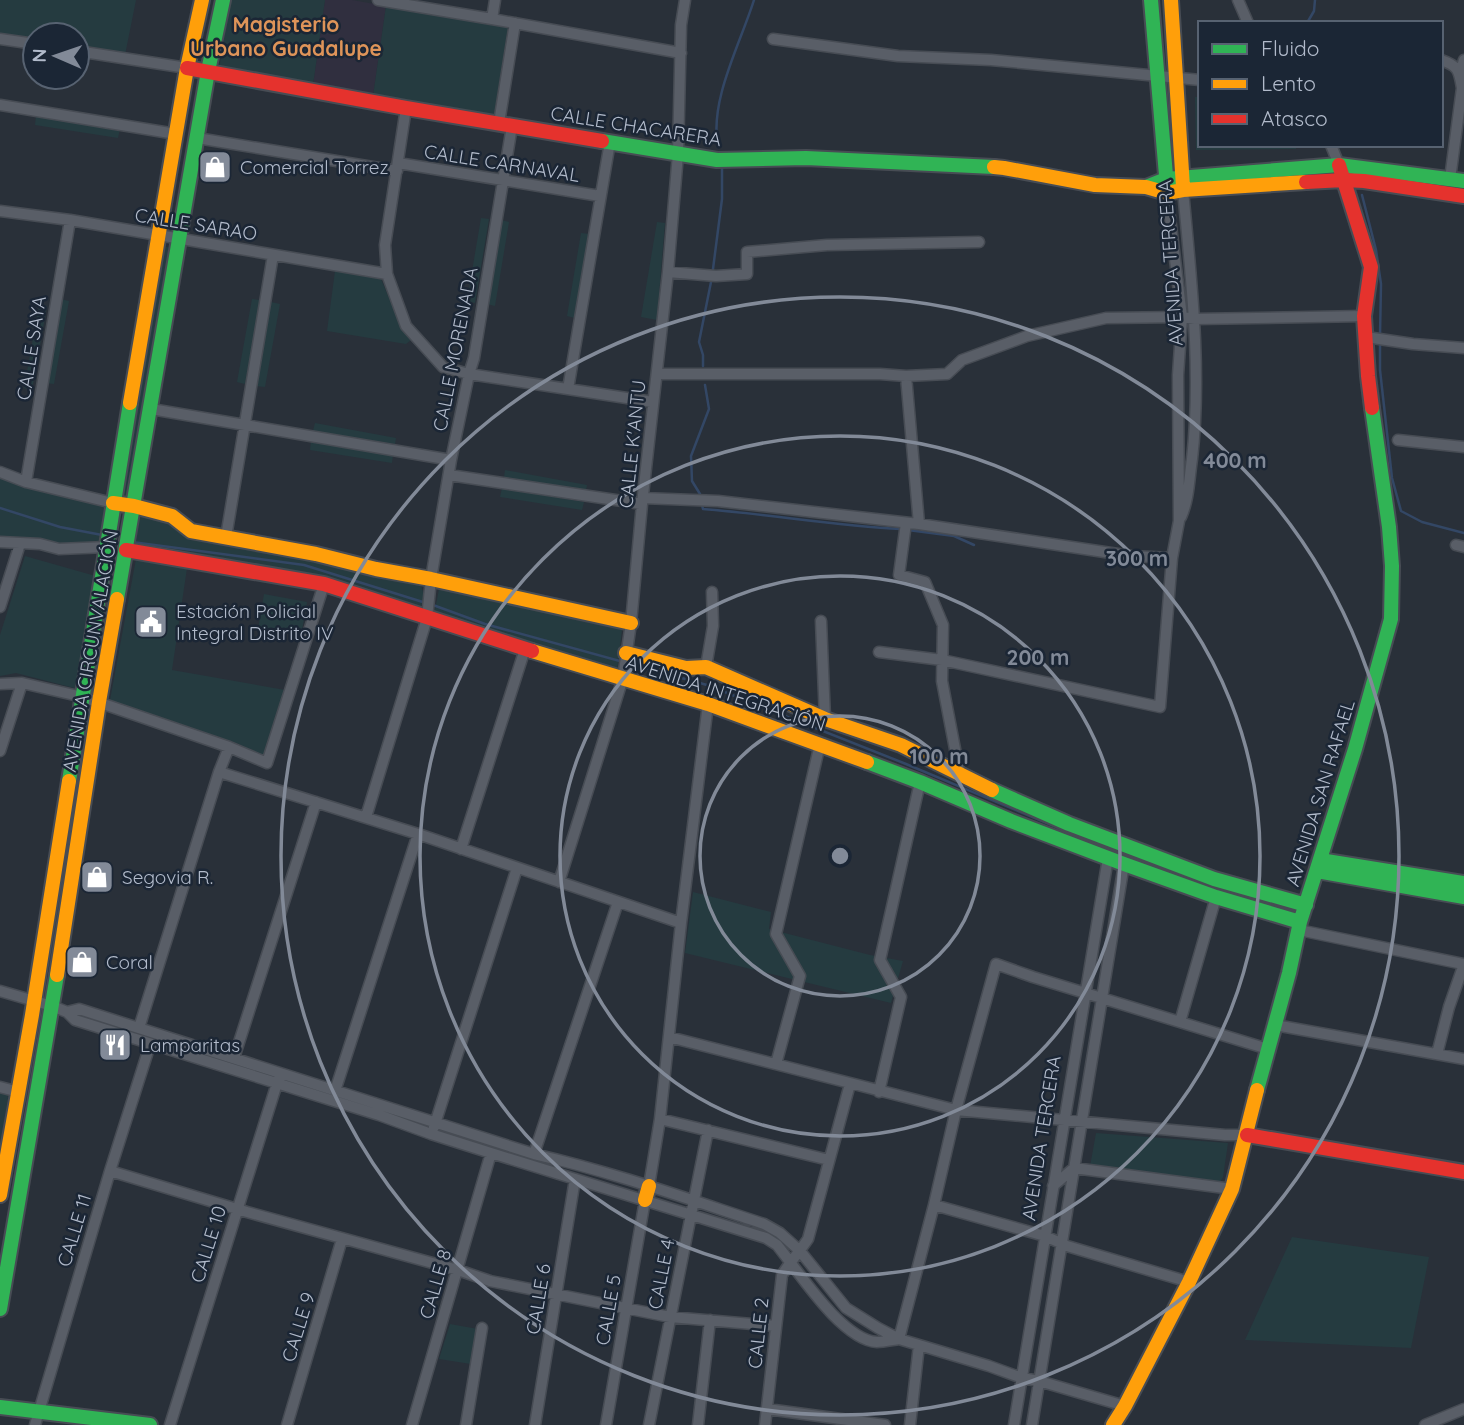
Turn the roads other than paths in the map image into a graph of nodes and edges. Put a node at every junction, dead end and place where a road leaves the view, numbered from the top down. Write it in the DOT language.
graph roads {
  1 [pos="202,0"];
  2 [pos="223,0"];
  3 [pos="378,0"];
  4 [pos="495,0"];
  5 [pos="685,0"];
  6 [pos="1151,0"];
  7 [pos="1171,0"];
  8 [pos="1238,0"];
  9 [pos="423,4"];
  10 [pos="492,19"];
  11 [pos="1247,21"];
  12 [pos="515,23"];
  13 [pos="0,39"];
  14 [pos="773,39"];
  15 [pos="21,42"];
  16 [pos="91,53"];
  17 [pos="681,53"];
  18 [pos="1464,60"];
  19 [pos="1443,62"];
  20 [pos="187,68"];
  21 [pos="208,72"];
  22 [pos="1460,74"];
  23 [pos="1158,76"];
  24 [pos="1177,78"];
  25 [pos="1198,80"];
  26 [pos="0,105"];
  27 [pos="406,108"];
  28 [pos="505,124"];
  29 [pos="176,134"];
  30 [pos="197,138"];
  31 [pos="610,142"];
  32 [pos="1332,147"];
  33 [pos="678,154"];
  34 [pos="1339,165"];
  35 [pos="397,167"];
  36 [pos="1344,180"];
  37 [pos="1457,180"];
  38 [pos="502,181"];
  39 [pos="1183,184"];
  40 [pos="1167,186"];
  41 [pos="600,196"];
  42 [pos="1464,196"];
  43 [pos="0,211"];
  44 [pos="70,220"];
  45 [pos="159,236"];
  46 [pos="180,239"];
  47 [pos="979,242"];
  48 [pos="273,255"];
  49 [pos="668,272"];
  50 [pos="387,274"];
  51 [pos="1364,316"];
  52 [pos="1182,317"];
  53 [pos="1195,319"];
  54 [pos="1366,337"];
  55 [pos="1464,348"];
  56 [pos="469,374"];
  57 [pos="657,374"];
  58 [pos="906,376"];
  59 [pos="568,389"];
  60 [pos="653,402"];
  61 [pos="151,410"];
  62 [pos="244,425"];
  63 [pos="1398,440"];
  64 [pos="1464,447"];
  65 [pos="451,460"];
  66 [pos="0,472"];
  67 [pos="449,475"];
  68 [pos="26,482"];
  69 [pos="643,501"];
  70 [pos="113,503"];
  71 [pos="134,506"];
  72 [pos="1179,521"];
  73 [pos="906,523"];
  74 [pos="919,524"];
  75 [pos="226,537"];
  76 [pos="108,540"];
  77 [pos="0,542"];
  78 [pos="127,543"];
  79 [pos="20,544"];
  80 [pos="1172,558"];
  81 [pos="431,579"];
  82 [pos="324,584"];
  83 [pos="712,592"];
  84 [pos="0,607"];
  85 [pos="427,618"];
  86 [pos="821,621"];
  87 [pos="631,622"];
  88 [pos="525,649"];
  89 [pos="879,652"];
  90 [pos="942,660"];
  91 [pos="625,664"];
  92 [pos="706,667"];
  93 [pos="22,683"];
  94 [pos="0,684"];
  95 [pos="83,697"];
  96 [pos="99,702"];
  97 [pos="708,704"];
  98 [pos="825,719"];
  99 [pos="820,744"];
  100 [pos="229,747"];
  101 [pos="0,751"];
  102 [pos="219,772"];
  103 [pos="960,775"];
  104 [pos="920,782"];
  105 [pos="316,802"];
  106 [pos="366,817"];
  107 [pos="418,834"];
  108 [pos="461,849"];
  109 [pos="1108,858"];
  110 [pos="1124,864"];
  111 [pos="1319,866"];
  112 [pos="517,868"];
  113 [pos="559,882"];
  114 [pos="1464,883"];
  115 [pos="1216,897"];
  116 [pos="1464,897"];
  117 [pos="618,902"];
  118 [pos="1306,905"];
  119 [pos="681,923"];
  120 [pos="1299,926"];
  121 [pos="1464,964"];
  122 [pos="0,991"];
  123 [pos="1085,992"];
  124 [pos="1102,998"];
  125 [pos="34,1002"];
  126 [pos="52,1006"];
  127 [pos="67,1012"];
  128 [pos="1180,1021"];
  129 [pos="1275,1025"];
  130 [pos="139,1028"];
  131 [pos="669,1037"];
  132 [pos="150,1045"];
  133 [pos="1268,1049"];
  134 [pos="1437,1054"];
  135 [pos="234,1058"];
  136 [pos="1464,1059"];
  137 [pos="776,1064"];
  138 [pos="278,1078"];
  139 [pos="850,1084"];
  140 [pos="0,1087"];
  141 [pos="335,1091"];
  142 [pos="19,1092"];
  143 [pos="879,1092"];
  144 [pos="956,1110"];
  145 [pos="660,1119"];
  146 [pos="1063,1120"];
  147 [pos="1082,1121"];
  148 [pos="435,1123"];
  149 [pos="708,1130"];
  150 [pos="431,1134"];
  151 [pos="1247,1135"];
  152 [pos="491,1153"];
  153 [pos="534,1154"];
  154 [pos="829,1160"];
  155 [pos="1074,1168"];
  156 [pos="110,1171"];
  157 [pos="1464,1172"];
  158 [pos="2,1175"];
  159 [pos="575,1180"];
  160 [pos="1053,1186"];
  161 [pos="1232,1189"];
  162 [pos="647,1193"];
  163 [pos="0,1195"];
  164 [pos="693,1201"];
  165 [pos="934,1205"];
  166 [pos="237,1209"];
  167 [pos="691,1214"];
  168 [pos="1045,1236"];
  169 [pos="342,1239"];
  170 [pos="1062,1243"];
  171 [pos="800,1251"];
  172 [pos="790,1261"];
  173 [pos="458,1270"];
  174 [pos="1189,1282"];
  175 [pos="557,1295"];
  176 [pos="626,1308"];
  177 [pos="0,1309"];
  178 [pos="670,1317"];
  179 [pos="709,1321"];
  180 [pos="776,1326"];
  181 [pos="482,1328"];
  182 [pos="899,1339"];
  183 [pos="919,1345"];
  184 [pos="1022,1378"];
  185 [pos="1040,1381"];
  186 [pos="1125,1406"];
  187 [pos="0,1407"];
  188 [pos="767,1409"];
  189 [pos="1464,1409"];
  190 [pos="36,1418"];
  191 [pos="150,1425"];
  192 [pos="170,1425"];
  193 [pos="287,1425"];
  194 [pos="412,1425"];
  195 [pos="466,1425"];
  196 [pos="535,1425"];
  197 [pos="606,1425"];
  198 [pos="649,1425"];
  199 [pos="698,1425"];
  200 [pos="765,1425"];
  201 [pos="885,1425"];
  202 [pos="910,1425"];
  203 [pos="1014,1425"];
  204 [pos="1032,1425"];
  205 [pos="1113,1425"];
  206 [pos="1424,1425"];
  1 -- 20 [label="street, AVENIDA CIRCUNVALACIÓN"];
  2 -- 21 [label="street, AVENIDA CIRCUNVALACIÓN"];
  3 -- 9 [label="street"];
  4 -- 10 [label="street"];
  5 -- 17 [label="street, CALLE K'ANTU"];
  6 -- 23 [label="street, AVENIDA TERCERA"];
  7 -- 24 [label="street, AVENIDA TERCERA"];
  8 -- 11 [label="street"];
  9 -- 10 [label="street"];
  10 -- 12 [label="street"];
  12 -- 17 [label="street"];
  12 -- 28 [label="street, CALLE MORENADA"];
  13 -- 15 [label="street"];
  14 -- 23 [label="street"];
  16 -- 20 [label="street"];
  17 -- 33 [label="street, CALLE K'ANTU"];
  18 -- 22 [label="street"];
  19 -- 22 [label="street"];
  20 -- 21 [label="street, CALLE CHACARERA"];
  20 -- 29 [label="street, AVENIDA CIRCUNVALACIÓN"];
  21 -- 27 [label="street, CALLE CHACARERA"];
  21 -- 30 [label="street, AVENIDA CIRCUNVALACIÓN"];
  22 -- 37 [label="street"];
  23 -- 24 [label="street"];
  23 -- 40 [label="street, AVENIDA TERCERA"];
  24 -- 25 [label="street"];
  24 -- 39 [label="street, AVENIDA TERCERA"];
  26 -- 29 [label="street"];
  27 -- 28 [label="street, CALLE CHACARERA"];
  27 -- 35 [label="street"];
  28 -- 31 [label="street, CALLE CHACARERA"];
  28 -- 38 [label="street, CALLE MORENADA"];
  29 -- 45 [label="street, AVENIDA CIRCUNVALACIÓN"];
  30 -- 35 [label="street, CALLE CARNAVAL"];
  30 -- 46 [label="street, AVENIDA CIRCUNVALACIÓN"];
  31 -- 33 [label="street, CALLE CHACARERA"];
  31 -- 41 [label="street"];
  32 -- 34 [label="street, AVENIDA SAN RAFAEL"];
  33 -- 40 [label="street, CALLE CHACARERA"];
  33 -- 49 [label="street, CALLE K'ANTU"];
  34 -- 36 [label="street, AVENIDA SAN RAFAEL"];
  34 -- 37 [label="street"];
  34 -- 39 [label="street"];
  35 -- 38 [label="street, CALLE CARNAVAL"];
  35 -- 50 [label="street"];
  36 -- 39 [label="street"];
  36 -- 42 [label="street"];
  36 -- 51 [label="street, AVENIDA SAN RAFAEL"];
  38 -- 41 [label="street, CALLE CARNAVAL"];
  38 -- 56 [label="street, CALLE MORENADA"];
  39 -- 40 [label="street, CALLE CHACARERA"];
  39 -- 53 [label="street, AVENIDA TERCERA"];
  40 -- 52 [label="street, AVENIDA TERCERA"];
  41 -- 59 [label="street"];
  43 -- 44 [label="street, CALLE SARAO"];
  44 -- 45 [label="street, CALLE SARAO"];
  44 -- 68 [label="street, CALLE SAYA"];
  45 -- 46 [label="street, CALLE SARAO"];
  45 -- 70 [label="street, AVENIDA CIRCUNVALACIÓN"];
  46 -- 48 [label="street, CALLE SARAO"];
  46 -- 61 [label="street, AVENIDA CIRCUNVALACIÓN"];
  47 -- 49 [label="street"];
  48 -- 50 [label="street, CALLE SARAO"];
  48 -- 62 [label="street"];
  49 -- 57 [label="street, CALLE K'ANTU"];
  50 -- 56 [label="street"];
  51 -- 53 [label="street"];
  51 -- 54 [label="street, AVENIDA SAN RAFAEL"];
  52 -- 53 [label="street"];
  52 -- 58 [label="street"];
  52 -- 72 [label="street, AVENIDA TERCERA"];
  53 -- 72 [label="street, AVENIDA TERCERA"];
  54 -- 55 [label="street"];
  54 -- 111 [label="street, AVENIDA SAN RAFAEL"];
  56 -- 59 [label="street"];
  56 -- 65 [label="street, CALLE MORENADA"];
  57 -- 58 [label="street"];
  57 -- 60 [label="street, CALLE K'ANTU"];
  58 -- 74 [label="street"];
  59 -- 60 [label="street"];
  60 -- 69 [label="street, CALLE K'ANTU"];
  61 -- 62 [label="street"];
  61 -- 71 [label="street, AVENIDA CIRCUNVALACIÓN"];
  62 -- 65 [label="street"];
  62 -- 75 [label="street"];
  63 -- 64 [label="street"];
  65 -- 67 [label="street, CALLE MORENADA"];
  66 -- 68 [label="street, AVENIDA INTEGRACIÓN"];
  67 -- 69 [label="street"];
  67 -- 81 [label="street, CALLE MORENADA"];
  68 -- 70 [label="street, AVENIDA INTEGRACIÓN"];
  69 -- 73 [label="street"];
  69 -- 87 [label="street, CALLE K'ANTU"];
  70 -- 71 [label="street, AVENIDA INTEGRACIÓN"];
  70 -- 76 [label="street, AVENIDA CIRCUNVALACIÓN"];
  71 -- 75 [label="street, AVENIDA INTEGRACIÓN"];
  71 -- 78 [label="street, AVENIDA CIRCUNVALACIÓN"];
  72 -- 80 [label="street, AVENIDA TERCERA"];
  73 -- 74 [label="street"];
  73 -- 90 [label="street"];
  74 -- 80 [label="street"];
  75 -- 81 [label="street, AVENIDA INTEGRACIÓN"];
  76 -- 79 [label="street"];
  76 -- 95 [label="street, AVENIDA CIRCUNVALACIÓN"];
  77 -- 79 [label="street"];
  78 -- 82 [label="street, AVENIDA INTEGRACIÓN"];
  78 -- 96 [label="street, AVENIDA CIRCUNVALACIÓN"];
  79 -- 84 [label="street"];
  80 -- 90 [label="street, AVENIDA TERCERA"];
  81 -- 85 [label="street, CALLE MORENADA"];
  81 -- 87 [label="street, AVENIDA INTEGRACIÓN"];
  82 -- 85 [label="street, AVENIDA INTEGRACIÓN"];
  82 -- 100 [label="street"];
  83 -- 92 [label="street"];
  85 -- 88 [label="street, AVENIDA INTEGRACIÓN"];
  85 -- 106 [label="street, CALLE MORENADA"];
  86 -- 98 [label="street"];
  87 -- 91 [label="street, CALLE K'ANTU"];
  88 -- 91 [label="street, AVENIDA INTEGRACIÓN"];
  88 -- 108 [label="street"];
  89 -- 90 [label="street"];
  90 -- 103 [label="street"];
  91 -- 92 [label="street, AVENIDA INTEGRACIÓN"];
  91 -- 97 [label="street, AVENIDA INTEGRACIÓN"];
  91 -- 113 [label="street, CALLE K'ANTU"];
  92 -- 98 [label="street, AVENIDA INTEGRACIÓN"];
  93 -- 94 [label="street"];
  93 -- 95 [label="street"];
  93 -- 101 [label="street"];
  95 -- 96 [label="street"];
  95 -- 125 [label="street, AVENIDA CIRCUNVALACIÓN"];
  96 -- 100 [label="street"];
  96 -- 126 [label="street, AVENIDA CIRCUNVALACIÓN"];
  97 -- 99 [label="street, AVENIDA INTEGRACIÓN"];
  97 -- 119 [label="street, CALLE 5"];
  98 -- 103 [label="street, AVENIDA INTEGRACIÓN"];
  99 -- 104 [label="street, AVENIDA INTEGRACIÓN"];
  99 -- 137 [label="street"];
  100 -- 102 [label="street"];
  102 -- 105 [label="street"];
  102 -- 130 [label="street"];
  103 -- 118 [label="street, AVENIDA INTEGRACIÓN"];
  104 -- 109 [label="street, AVENIDA INTEGRACIÓN"];
  104 -- 143 [label="street"];
  105 -- 106 [label="street"];
  105 -- 135 [label="street"];
  106 -- 107 [label="street"];
  107 -- 108 [label="street"];
  107 -- 141 [label="street"];
  108 -- 112 [label="street"];
  109 -- 110 [label="street, AVENIDA INTEGRACIÓN"];
  109 -- 123 [label="street, AVENIDA TERCERA"];
  110 -- 115 [label="street, AVENIDA INTEGRACIÓN"];
  110 -- 124 [label="street, AVENIDA TERCERA"];
  111 -- 114 [label="street"];
  111 -- 116 [label="street"];
  111 -- 118 [label="street, AVENIDA SAN RAFAEL"];
  112 -- 113 [label="street"];
  112 -- 148 [label="street"];
  113 -- 117 [label="street"];
  115 -- 120 [label="street, AVENIDA INTEGRACIÓN"];
  115 -- 128 [label="street"];
  117 -- 119 [label="street"];
  117 -- 153 [label="street"];
  118 -- 120 [label="street, AVENIDA SAN RAFAEL"];
  119 -- 131 [label="street, CALLE 5"];
  120 -- 121 [label="street"];
  120 -- 129 [label="street, AVENIDA SAN RAFAEL"];
  121 -- 134 [label="street"];
  122 -- 125 [label="street"];
  123 -- 124 [label="street"];
  123 -- 144 [label="street"];
  123 -- 146 [label="street, AVENIDA TERCERA"];
  124 -- 128 [label="street"];
  124 -- 147 [label="street, AVENIDA TERCERA"];
  125 -- 126 [label="street"];
  125 -- 142 [label="street, AVENIDA CIRCUNVALACIÓN"];
  126 -- 127 [label="street"];
  126 -- 177 [label="street, AVENIDA CIRCUNVALACIÓN"];
  127 -- 130 [label="street"];
  127 -- 132 [label="street"];
  128 -- 133 [label="street"];
  129 -- 133 [label="street, AVENIDA SAN RAFAEL"];
  129 -- 134 [label="street"];
  130 -- 135 [label="street"];
  131 -- 137 [label="street"];
  131 -- 145 [label="street, CALLE 5"];
  132 -- 138 [label="street"];
  132 -- 156 [label="street, CALLE 11"];
  133 -- 151 [label="street, AVENIDA SAN RAFAEL"];
  134 -- 136 [label="street"];
  135 -- 138 [label="street"];
  137 -- 139 [label="street"];
  138 -- 141 [label="street"];
  138 -- 150 [label="street"];
  138 -- 166 [label="street, CALLE 10"];
  139 -- 143 [label="street"];
  139 -- 154 [label="street"];
  140 -- 142 [label="street"];
  141 -- 148 [label="street"];
  142 -- 158 [label="street, AVENIDA CIRCUNVALACIÓN"];
  143 -- 144 [label="street"];
  144 -- 146 [label="street"];
  144 -- 165 [label="street"];
  145 -- 149 [label="street"];
  145 -- 162 [label="street, CALLE 5"];
  146 -- 147 [label="street"];
  146 -- 160 [label="street, AVENIDA TERCERA"];
  147 -- 151 [label="street"];
  147 -- 155 [label="street, AVENIDA TERCERA"];
  148 -- 150 [label="street"];
  148 -- 153 [label="street"];
  149 -- 154 [label="street"];
  149 -- 164 [label="street, CALLE 4"];
  150 -- 152 [label="street"];
  151 -- 157 [label="street"];
  151 -- 161 [label="street, AVENIDA SAN RAFAEL"];
  152 -- 159 [label="street"];
  152 -- 173 [label="street, CALLE 8"];
  153 -- 162 [label="street"];
  154 -- 171 [label="street"];
  155 -- 160 [label="street"];
  155 -- 161 [label="street"];
  155 -- 170 [label="street, AVENIDA TERCERA"];
  156 -- 166 [label="street"];
  156 -- 190 [label="street, CALLE 11"];
  158 -- 163 [label="street, AVENIDA CIRCUNVALACIÓN"];
  159 -- 162 [label="street"];
  159 -- 175 [label="street, CALLE 6"];
  160 -- 168 [label="street, AVENIDA TERCERA"];
  161 -- 174 [label="street, AVENIDA SAN RAFAEL"];
  162 -- 164 [label="street"];
  162 -- 167 [label="street"];
  162 -- 176 [label="street, CALLE 5"];
  164 -- 167 [label="street, CALLE 4"];
  164 -- 171 [label="street"];
  165 -- 168 [label="street"];
  165 -- 182 [label="street"];
  166 -- 169 [label="street"];
  166 -- 192 [label="street, CALLE 10"];
  167 -- 172 [label="street"];
  167 -- 178 [label="street, CALLE 4"];
  168 -- 170 [label="street"];
  168 -- 184 [label="street, AVENIDA TERCERA"];
  169 -- 173 [label="street"];
  169 -- 193 [label="street, CALLE 9"];
  170 -- 174 [label="street"];
  170 -- 185 [label="street, AVENIDA TERCERA"];
  171 -- 172 [label="street, CALLE 2"];
  171 -- 182 [label="street"];
  172 -- 180 [label="street, CALLE 2"];
  172 -- 182 [label="street"];
  173 -- 175 [label="street"];
  173 -- 194 [label="street, CALLE 8"];
  174 -- 186 [label="street, AVENIDA SAN RAFAEL"];
  175 -- 176 [label="street"];
  175 -- 196 [label="street, CALLE 6"];
  176 -- 178 [label="street"];
  176 -- 197 [label="street, CALLE 5"];
  178 -- 179 [label="street"];
  178 -- 198 [label="street, CALLE 4"];
  179 -- 180 [label="street"];
  179 -- 199 [label="street"];
  180 -- 188 [label="street, CALLE 2"];
  181 -- 195 [label="street"];
  182 -- 183 [label="street"];
  183 -- 184 [label="street"];
  183 -- 202 [label="street"];
  184 -- 185 [label="street"];
  184 -- 203 [label="street, AVENIDA TERCERA"];
  185 -- 186 [label="street"];
  185 -- 204 [label="street, AVENIDA TERCERA"];
  186 -- 205 [label="street, AVENIDA SAN RAFAEL"];
  187 -- 190 [label="street"];
  188 -- 200 [label="street, CALLE 2"];
  188 -- 201 [label="street"];
  189 -- 206 [label="street"];
  190 -- 191 [label="street"];
}
